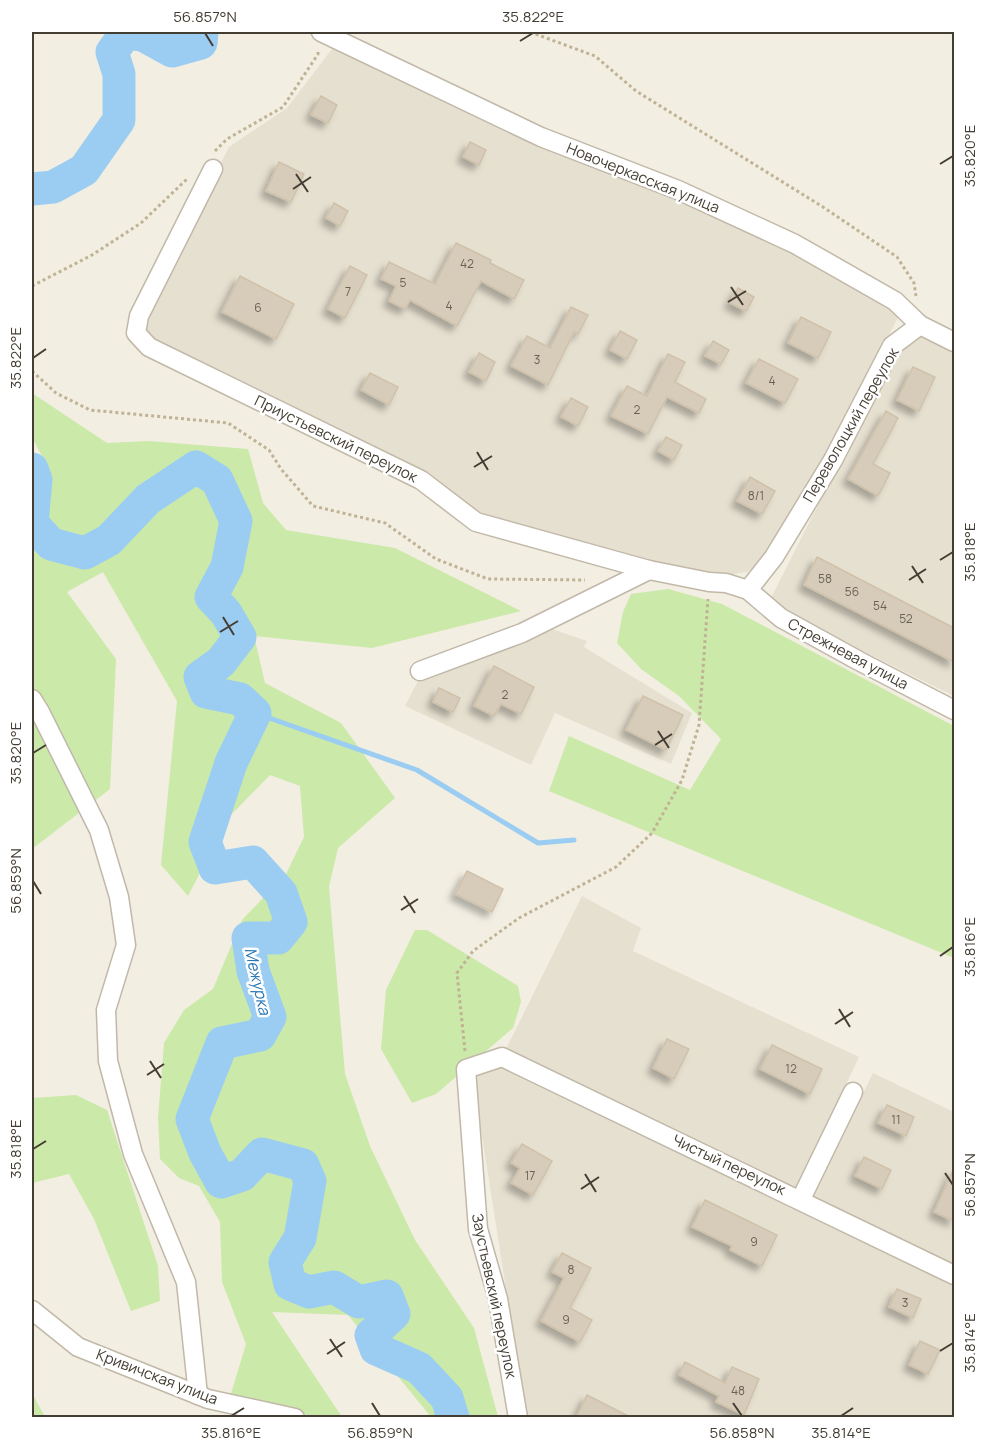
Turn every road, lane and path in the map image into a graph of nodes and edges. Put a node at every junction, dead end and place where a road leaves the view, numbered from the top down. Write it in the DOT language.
graph roads {
  1 [pos="530,32"];
  2 [pos="320,37"];
  3 [pos="211,162"];
  4 [pos="193,172"];
  5 [pos="32,286"];
  6 [pos="920,325"];
  7 [pos="954,342"];
  8 [pos="32,371"];
  9 [pos="649,570"];
  10 [pos="595,581"];
  11 [pos="709,582"];
  12 [pos="748,590"];
  13 [pos="420,671"];
  14 [pos="32,699"];
  15 [pos="954,710"];
  16 [pos="466,1069"];
  17 [pos="853,1092"];
  18 [pos="801,1199"];
  19 [pos="954,1275"];
  20 [pos="32,1310"];
  21 [pos="198,1395"];
  22 [pos="224,1410"];
  23 [pos="295,1418"];
  24 [pos="518,1418"];
  1 -- 6 [label="path"];
  2 -- 3 [label="path"];
  2 -- 6 [label="street, Новочеркасская улица"];
  3 -- 9 [label="street, Приустьевский переулок"];
  4 -- 5 [label="path"];
  6 -- 7 [label="street, Новочеркасская улица"];
  6 -- 12 [label="street, Переволоцкий переулок"];
  8 -- 10 [label="path"];
  9 -- 11 [label="street, Приустьевский переулок"];
  9 -- 13 [label="street"];
  11 -- 12 [label="street, Приустьевский переулок"];
  11 -- 16 [label="path"];
  12 -- 15 [label="street, Стрежневая улица"];
  14 -- 21 [label="street"];
  16 -- 18 [label="street, Чистый переулок"];
  16 -- 24 [label="street, Заустьевский переулок"];
  17 -- 18 [label="street"];
  18 -- 19 [label="street, Чистый переулок"];
  20 -- 21 [label="street, Кривичская улица"];
  21 -- 22 [label="street, Кривичская улица"];
  22 -- 23 [label="street, Кривичская улица"];
}
